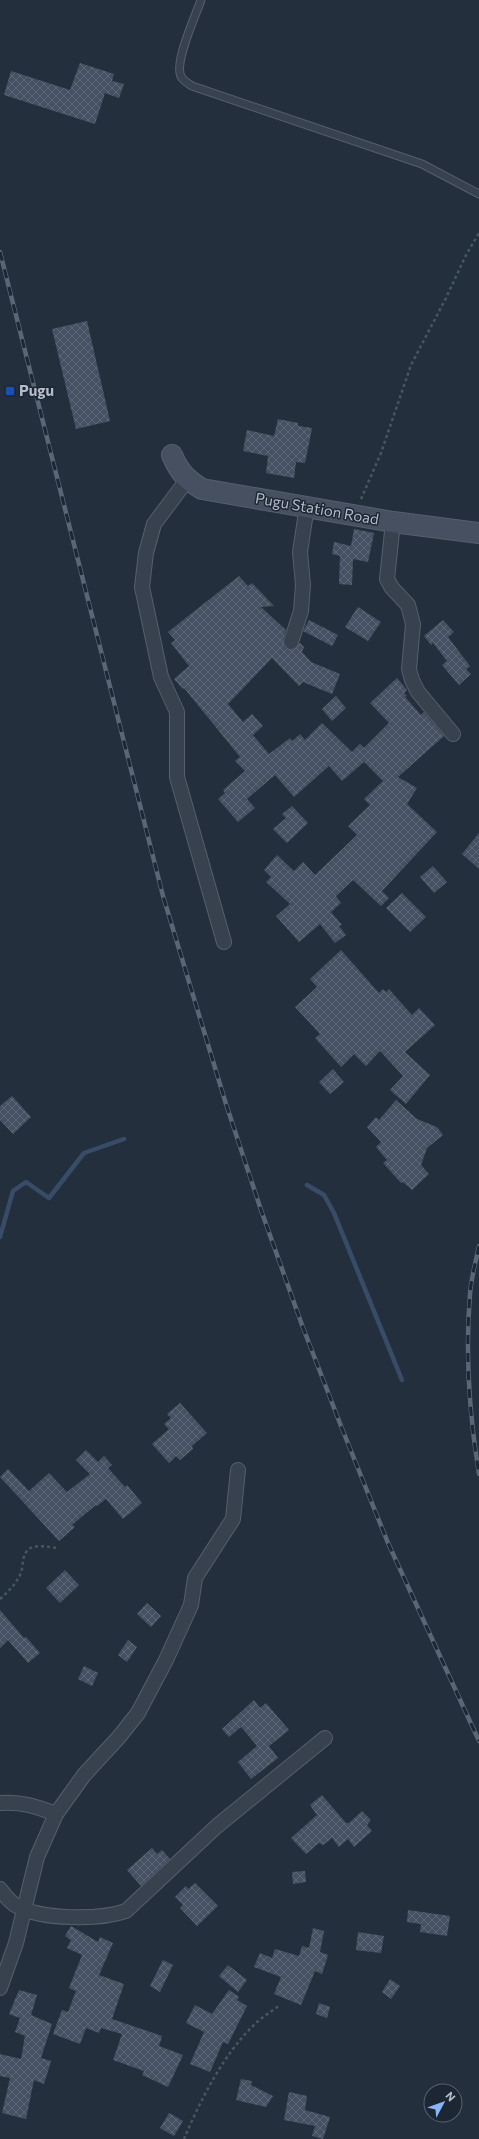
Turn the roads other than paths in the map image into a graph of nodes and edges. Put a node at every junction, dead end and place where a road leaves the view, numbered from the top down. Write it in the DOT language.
graph roads {
  1 [pos="202,0"];
  2 [pos="479,194"];
  3 [pos="172,455"];
  4 [pos="187,480"];
  5 [pos="307,506"];
  6 [pos="393,522"];
  7 [pos="479,533"];
  8 [pos="292,642"];
  9 [pos="453,734"];
  10 [pos="224,942"];
  11 [pos="238,1470"];
  12 [pos="325,1738"];
  13 [pos="0,1802"];
  14 [pos="56,1814"];
  15 [pos="0,1889"];
  16 [pos="24,1910"];
  17 [pos="0,1988"];
  1 -- 2 [label="lane"];
  3 -- 4 [label="street, Pugu Station Road"];
  4 -- 5 [label="street, Pugu Station Road"];
  4 -- 10 [label="street"];
  5 -- 6 [label="street, Pugu Station Road"];
  5 -- 8 [label="street"];
  6 -- 7 [label="street, Pugu Station Road"];
  6 -- 9 [label="street"];
  11 -- 14 [label="street"];
  12 -- 16 [label="street"];
  13 -- 14 [label="street"];
  14 -- 16 [label="street"];
  15 -- 16 [label="street"];
  16 -- 17 [label="street"];
}
